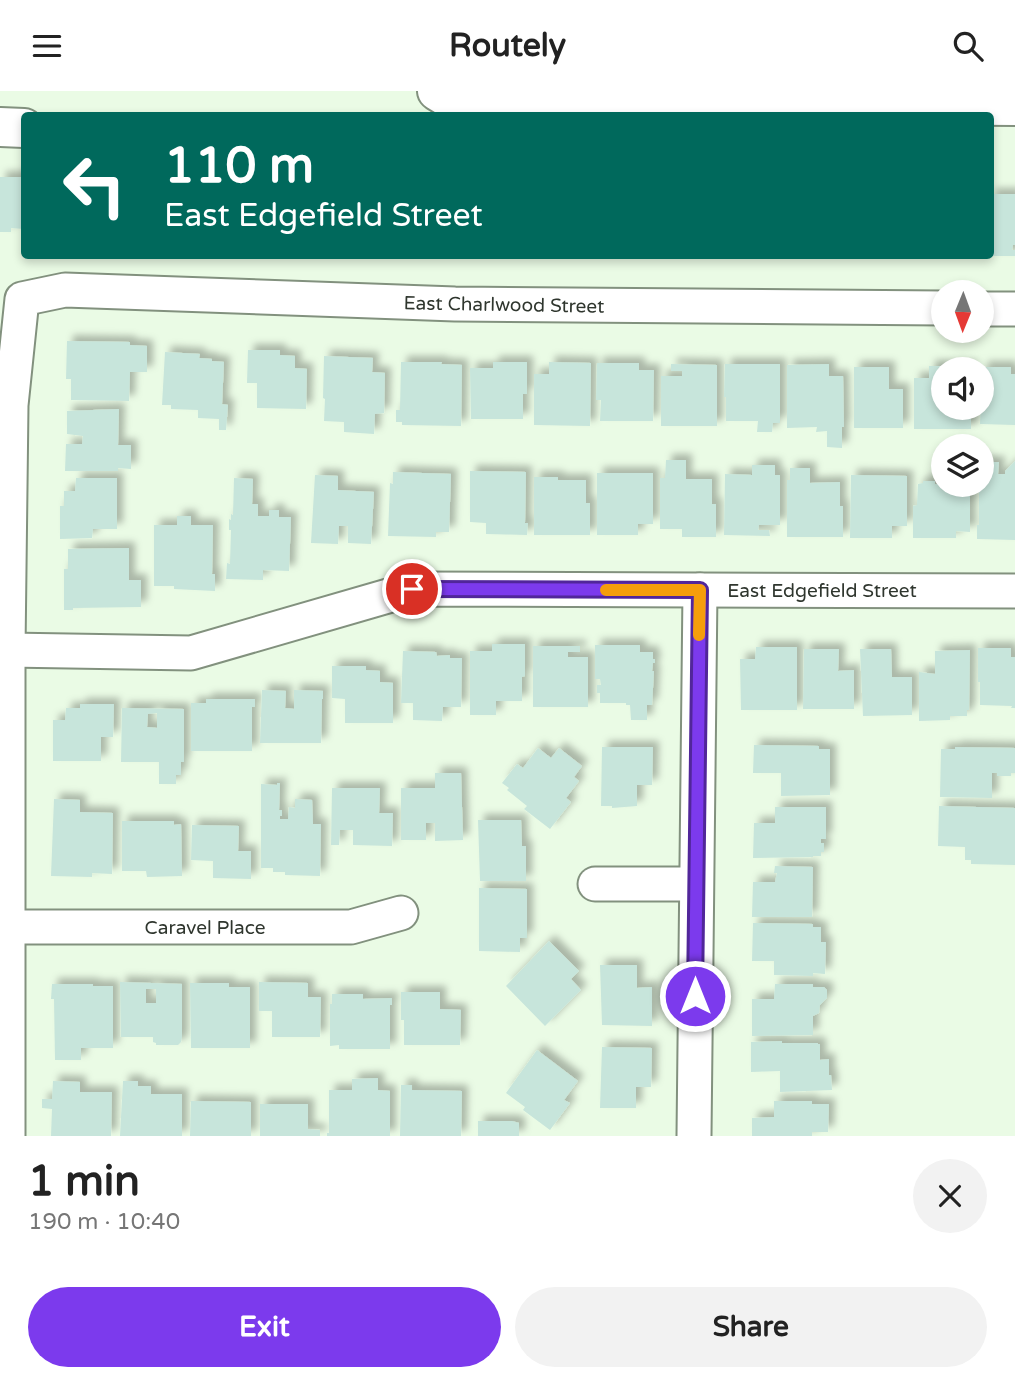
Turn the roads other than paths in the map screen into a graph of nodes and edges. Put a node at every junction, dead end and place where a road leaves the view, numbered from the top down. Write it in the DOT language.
graph roads {
  1 [pos="848,98"];
  2 [pos="446,100"];
  3 [pos="1015,106"];
  4 [pos="0,127"];
  5 [pos="21,128"];
  6 [pos="931,308"];
  7 [pos="994,309"];
  8 [pos="1015,309"];
  9 [pos="700,590"];
  10 [pos="1015,591"];
  11 [pos="8,650"];
  12 [pos="596,884"];
  13 [pos="696,884"];
  14 [pos="401,913"];
  15 [pos="8,927"];
  16 [pos="8,1136"];
  17 [pos="694,1136"];
  1 -- 2 [label="main road"];
  1 -- 3 [label="main road"];
  4 -- 5 [label="main road"];
  6 -- 11 [label="street, East Charlwood Street"];
  7 -- 8 [label="street"];
  9 -- 10 [label="street, East Edgefield Street"];
  9 -- 11 [label="street, East Edgefield Street"];
  9 -- 13 [label="street"];
  11 -- 15 [label="street"];
  12 -- 13 [label="street"];
  13 -- 17 [label="street"];
  14 -- 15 [label="street, Caravel Place"];
  15 -- 16 [label="street"];
}
